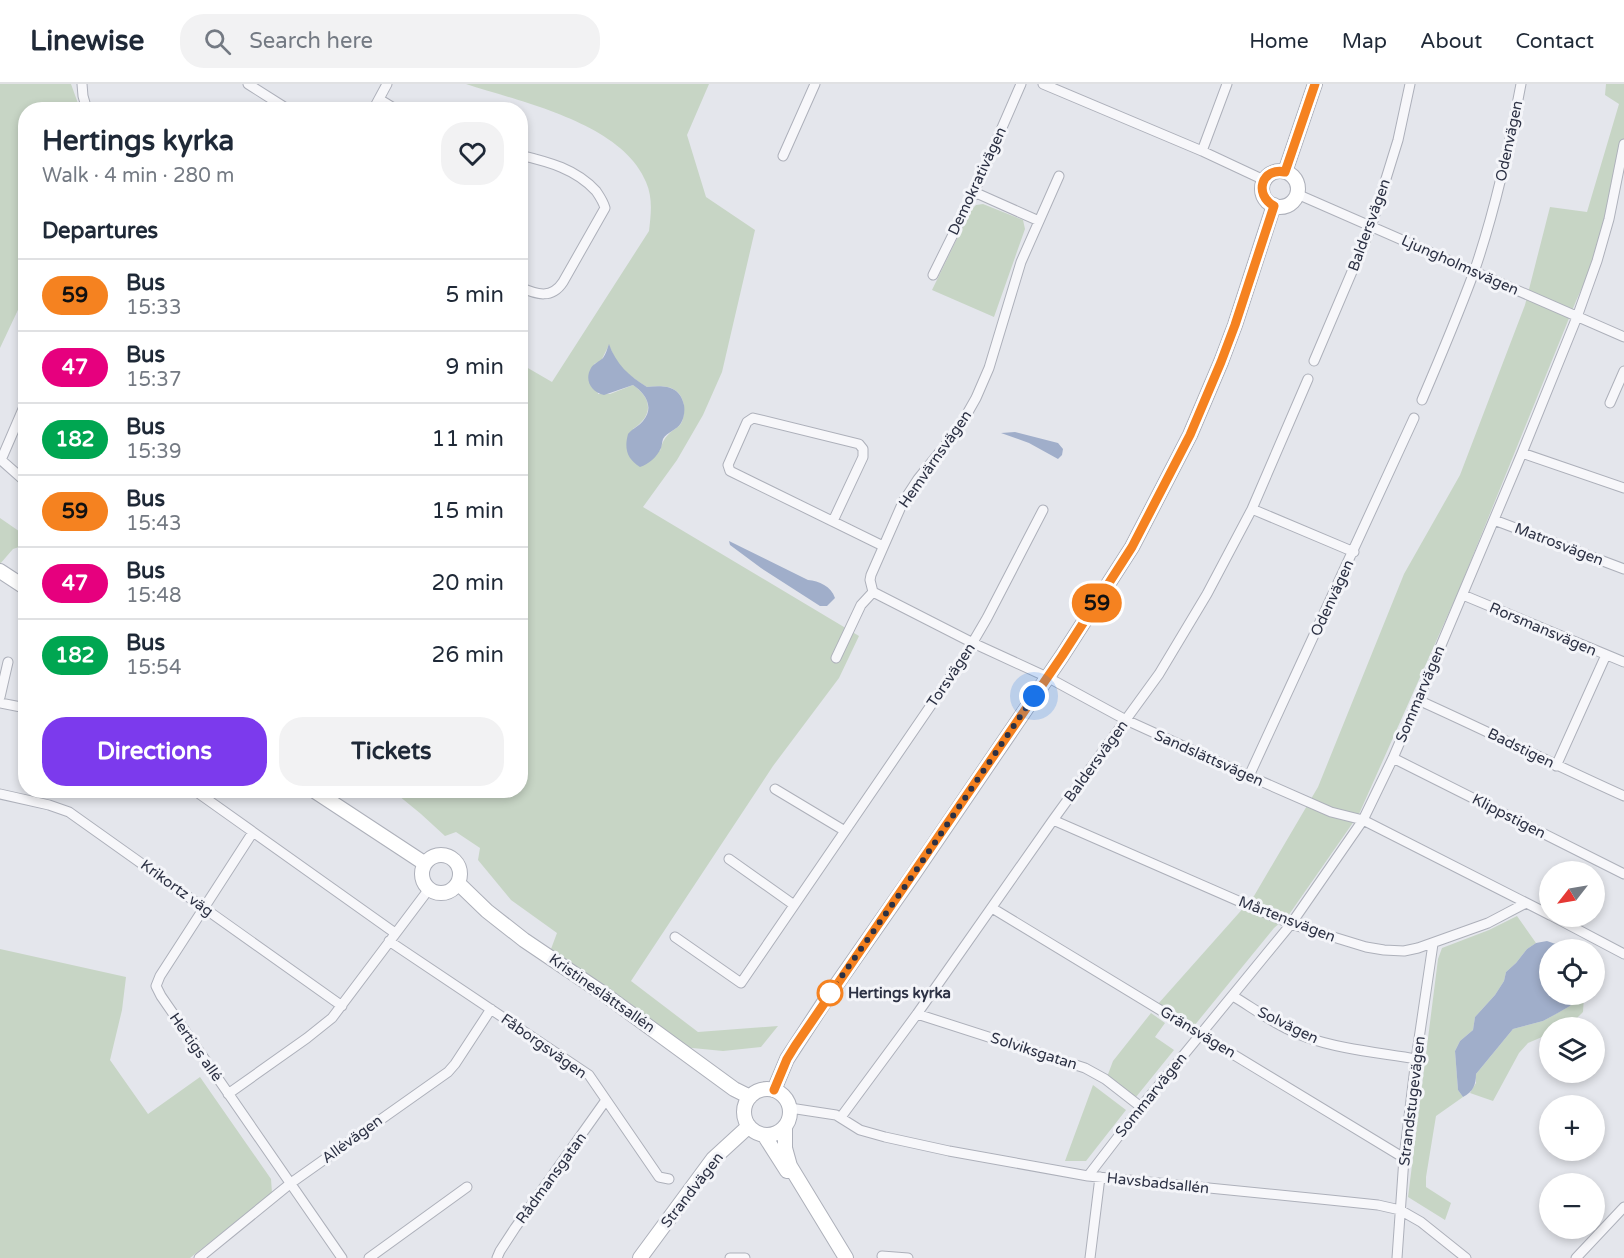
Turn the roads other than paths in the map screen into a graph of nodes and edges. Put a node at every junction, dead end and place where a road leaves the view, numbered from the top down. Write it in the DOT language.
graph roads {
  1 [pos="82,84"];
  2 [pos="248,84"];
  3 [pos="387,84"];
  4 [pos="815,84"];
  5 [pos="1043,84"];
  6 [pos="1227,84"];
  7 [pos="1315,84"];
  8 [pos="1410,84"];
  9 [pos="1521,84"];
  10 [pos="1020,85"];
  11 [pos="379,99"];
  12 [pos="85,102"];
  13 [pos="276,102"];
  14 [pos="377,102"];
  15 [pos="384,102"];
  16 [pos="1624,144"];
  17 [pos="1202,151"];
  18 [pos="783,156"];
  19 [pos="528,157"];
  20 [pos="1285,172"];
  21 [pos="1059,176"];
  22 [pos="1264,180"];
  23 [pos="1621,184"];
  24 [pos="974,192"];
  25 [pos="1297,194"];
  26 [pos="1274,206"];
  27 [pos="1039,221"];
  28 [pos="1371,226"];
  29 [pos="1474,271"];
  30 [pos="933,275"];
  31 [pos="528,290"];
  32 [pos="1577,317"];
  33 [pos="1624,338"];
  34 [pos="1314,361"];
  35 [pos="1624,371"];
  36 [pos="1308,379"];
  37 [pos="1422,400"];
  38 [pos="1610,403"];
  39 [pos="1414,418"];
  40 [pos="18,421"];
  41 [pos="1522,453"];
  42 [pos="18,475"];
  43 [pos="1624,488"];
  44 [pos="1252,509"];
  45 [pos="1043,510"];
  46 [pos="1494,520"];
  47 [pos="833,521"];
  48 [pos="883,546"];
  49 [pos="1353,552"];
  50 [pos="1624,569"];
  51 [pos="0,571"];
  52 [pos="18,583"];
  53 [pos="873,592"];
  54 [pos="1462,595"];
  55 [pos="973,643"];
  56 [pos="1606,655"];
  57 [pos="836,658"];
  58 [pos="8,662"];
  59 [pos="1624,662"];
  60 [pos="1047,677"];
  61 [pos="0,697"];
  62 [pos="1418,700"];
  63 [pos="0,703"];
  64 [pos="18,706"];
  65 [pos="1126,720"];
  66 [pos="1393,758"];
  67 [pos="1556,766"];
  68 [pos="1249,776"];
  69 [pos="775,789"];
  70 [pos="0,794"];
  71 [pos="1624,796"];
  72 [pos="205,798"];
  73 [pos="325,798"];
  74 [pos="1053,820"];
  75 [pos="1363,820"];
  76 [pos="845,831"];
  77 [pos="253,832"];
  78 [pos="729,860"];
  79 [pos="424,863"];
  80 [pos="1624,874"];
  81 [pos="458,883"];
  82 [pos="429,890"];
  83 [pos="1526,903"];
  84 [pos="794,905"];
  85 [pos="204,908"];
  86 [pos="992,908"];
  87 [pos="1539,910"];
  88 [pos="1291,924"];
  89 [pos="1572,927"];
  90 [pos="392,937"];
  91 [pos="675,937"];
  92 [pos="1433,944"];
  93 [pos="1624,954"];
  94 [pos="1233,996"];
  95 [pos="342,1006"];
  96 [pos="491,1009"];
  97 [pos="917,1014"];
  98 [pos="1201,1034"];
  99 [pos="1416,1059"];
  100 [pos="774,1090"];
  101 [pos="228,1094"];
  102 [pos="750,1097"];
  103 [pos="606,1100"];
  104 [pos="1141,1107"];
  105 [pos="790,1108"];
  106 [pos="841,1118"];
  107 [pos="749,1126"];
  108 [pos="785,1127"];
  109 [pos="764,1135"];
  110 [pos="1404,1158"];
  111 [pos="1088,1176"];
  112 [pos="1101,1177"];
  113 [pos="669,1179"];
  114 [pos="291,1183"];
  115 [pos="467,1187"];
  116 [pos="1624,1207"];
  117 [pos="1400,1210"];
  118 [pos="882,1256"];
  119 [pos="199,1258"];
  120 [pos="342,1258"];
  121 [pos="369,1258"];
  122 [pos="497,1258"];
  123 [pos="640,1258"];
  124 [pos="730,1258"];
  125 [pos="745,1258"];
  126 [pos="840,1258"];
  127 [pos="846,1258"];
  128 [pos="908,1258"];
  129 [pos="1090,1258"];
  130 [pos="1397,1258"];
  131 [pos="1466,1258"];
  132 [pos="1576,1258"];
  1 -- 12 [label="street"];
  2 -- 13 [label="street"];
  3 -- 11 [label="street"];
  4 -- 18 [label="street"];
  5 -- 17 [label="street"];
  6 -- 17 [label="street"];
  7 -- 20 [label="street"];
  8 -- 28 [label="street, Baldersvägen"];
  9 -- 29 [label="street, Odenvägen"];
  10 -- 24 [label="street, Demokrativägen"];
  11 -- 14 [label="street"];
  11 -- 15 [label="street"];
  16 -- 23 [label="street, Sommarvägen"];
  17 -- 22 [label="street"];
  19 -- 31 [label="street"];
  20 -- 22 [label="street"];
  20 -- 25 [label="street"];
  21 -- 27 [label="street, Hemvärnsvägen"];
  22 -- 26 [label="street"];
  23 -- 32 [label="street, Sommarvägen"];
  24 -- 27 [label="street"];
  24 -- 30 [label="street, Demokrativägen"];
  25 -- 26 [label="street"];
  25 -- 28 [label="street, Ljungholmsvägen"];
  26 -- 60 [label="street"];
  27 -- 48 [label="street, Hemvärnsvägen"];
  28 -- 29 [label="street, Ljungholmsvägen"];
  28 -- 34 [label="street, Baldersvägen"];
  29 -- 32 [label="street, Ljungholmsvägen"];
  29 -- 37 [label="street, Odenvägen"];
  32 -- 33 [label="street, Ljungholmsvägen"];
  32 -- 41 [label="street, Sommarvägen"];
  35 -- 38 [label="street"];
  36 -- 44 [label="street, Baldersvägen"];
  39 -- 49 [label="street, Odenvägen"];
  40 -- 42 [label="street"];
  41 -- 43 [label="street"];
  41 -- 46 [label="street, Sommarvägen"];
  44 -- 49 [label="street"];
  44 -- 65 [label="street, Baldersvägen"];
  45 -- 55 [label="street, Torsvägen"];
  46 -- 50 [label="street, Matrosvägen"];
  46 -- 54 [label="street, Sommarvägen"];
  47 -- 47 [label="street"];
  47 -- 48 [label="street"];
  48 -- 53 [label="street, Hemvärnsvägen"];
  49 -- 68 [label="street, Odenvägen"];
  51 -- 52 [label="street"];
  53 -- 55 [label="street, Sandslättsvägen"];
  53 -- 57 [label="street"];
  54 -- 56 [label="street, Rorsmansvägen"];
  54 -- 62 [label="street, Sommarvägen"];
  55 -- 60 [label="street, Sandslättsvägen"];
  55 -- 76 [label="street, Torsvägen"];
  56 -- 59 [label="street, Rorsmansvägen"];
  56 -- 67 [label="street"];
  58 -- 61 [label="street"];
  60 -- 65 [label="street, Sandslättsvägen"];
  60 -- 100 [label="street"];
  62 -- 66 [label="street, Sommarvägen"];
  62 -- 67 [label="street, Badstigen"];
  63 -- 64 [label="street"];
  65 -- 68 [label="street, Sandslättsvägen"];
  65 -- 74 [label="street, Baldersvägen"];
  66 -- 75 [label="street, Sommarvägen"];
  66 -- 80 [label="street, Klippstigen"];
  67 -- 71 [label="street, Badstigen"];
  68 -- 75 [label="street, Sandslättsvägen"];
  69 -- 76 [label="street"];
  70 -- 85 [label="street, Krikortz väg"];
  72 -- 77 [label="street, Fåborgsvägen"];
  73 -- 79 [label="street"];
  74 -- 86 [label="street, Baldersvägen"];
  74 -- 88 [label="street, Mårtensvägen"];
  75 -- 83 [label="street, Sandslättsvägen"];
  75 -- 88 [label="street, Sommarvägen"];
  76 -- 84 [label="street, Torsvägen"];
  77 -- 85 [label="street, Hertigs allé"];
  77 -- 90 [label="street, Fåborgsvägen"];
  78 -- 84 [label="street"];
  79 -- 81 [label="street"];
  79 -- 82 [label="street"];
  81 -- 82 [label="street"];
  81 -- 102 [label="street, Kristineslättsallén"];
  82 -- 90 [label="street"];
  83 -- 87 [label="street, Sandslättsvägen"];
  83 -- 92 [label="street, Mårtensvägen"];
  84 -- 91 [label="street, Torsvägen"];
  85 -- 95 [label="street, Krikortz väg"];
  85 -- 101 [label="street, Hertigs allé"];
  86 -- 97 [label="street, Baldersvägen"];
  86 -- 98 [label="street, Gränsvägen"];
  88 -- 92 [label="street, Mårtensvägen"];
  88 -- 94 [label="street, Sommarvägen"];
  89 -- 93 [label="street, Sandslättsvägen"];
  90 -- 95 [label="street"];
  90 -- 96 [label="street, Fåborgsvägen"];
  92 -- 99 [label="street, Strandstugevägen"];
  94 -- 98 [label="street, Sommarvägen"];
  94 -- 99 [label="street, Solvägen"];
  95 -- 101 [label="street"];
  96 -- 103 [label="street, Fåborgsvägen"];
  96 -- 114 [label="street, Allévägen"];
  97 -- 104 [label="street, Solviksgatan"];
  97 -- 106 [label="street, Baldersvägen"];
  98 -- 104 [label="street, Sommarvägen"];
  98 -- 110 [label="street, Gränsvägen"];
  99 -- 110 [label="street, Strandstugevägen"];
  100 -- 102 [label="street"];
  100 -- 105 [label="street"];
  101 -- 114 [label="street, Hertigs allé"];
  102 -- 107 [label="street"];
  103 -- 113 [label="street, Fåborgsvägen"];
  103 -- 122 [label="street, Rådmansgatan"];
  104 -- 111 [label="street, Sommarvägen"];
  105 -- 106 [label="street, Havsbadsallén"];
  105 -- 108 [label="street"];
  106 -- 111 [label="street, Havsbadsallén"];
  107 -- 109 [label="street"];
  107 -- 123 [label="street, Strandvägen"];
  108 -- 109 [label="street"];
  108 -- 127 [label="street"];
  109 -- 126 [label="street"];
  110 -- 117 [label="street, Strandstugevägen"];
  111 -- 112 [label="street, Havsbadsallén"];
  112 -- 117 [label="street, Havsbadsallén"];
  112 -- 129 [label="street"];
  114 -- 119 [label="street, Allévägen"];
  114 -- 120 [label="street, Hertigs allé"];
  115 -- 121 [label="street"];
  116 -- 132 [label="street"];
  117 -- 130 [label="street, Strandstugevägen"];
  117 -- 131 [label="street, Havsbadsallén"];
  118 -- 128 [label="street"];
  124 -- 125 [label="street"];
}
